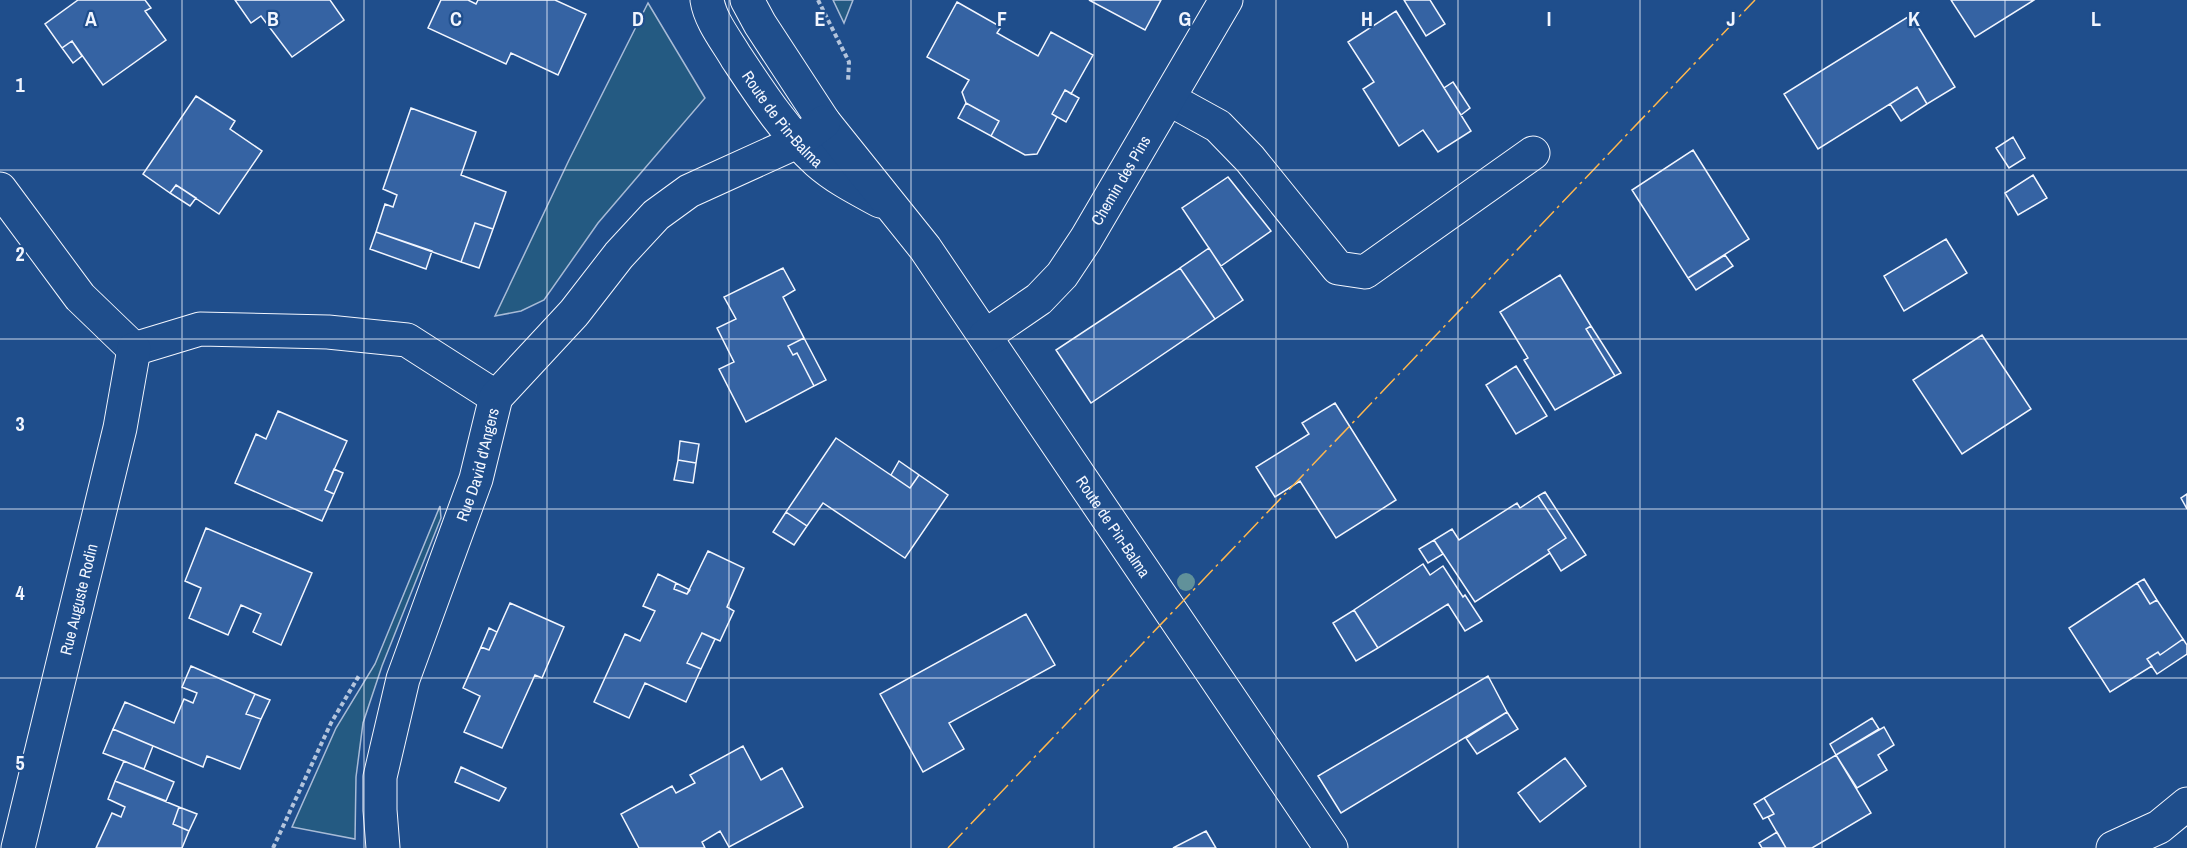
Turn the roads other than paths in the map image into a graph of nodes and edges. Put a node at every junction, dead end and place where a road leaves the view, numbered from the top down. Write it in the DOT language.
graph roads {
  1 [pos="707,0"];
  2 [pos="747,0"];
  3 [pos="1226,0"];
  4 [pos="1169,99"];
  5 [pos="824,122"];
  6 [pos="799,141"];
  7 [pos="1533,153"];
  8 [pos="0,189"];
  9 [pos="891,207"];
  10 [pos="985,336"];
  11 [pos="134,349"];
  12 [pos="496,397"];
  13 [pos="2187,804"];
  14 [pos="18,848"];
  15 [pos="383,848"];
  16 [pos="1331,848"];
  17 [pos="2113,848"];
  1 -- 6 [label="street, Route de Pin-Balma"];
  2 -- 5 [label="street, Route de Pin-Balma"];
  3 -- 4 [label="street, Chemin des Pins"];
  4 -- 7 [label="street"];
  4 -- 10 [label="street, Chemin des Pins"];
  5 -- 6 [label="street, Rue David d'Angers"];
  5 -- 9 [label="street, Route de Pin-Balma"];
  6 -- 9 [label="street, Route de Pin-Balma"];
  6 -- 12 [label="street, Rue David d'Angers"];
  8 -- 11 [label="street"];
  9 -- 10 [label="street, Route de Pin-Balma"];
  10 -- 16 [label="street, Route de Pin-Balma"];
  11 -- 12 [label="street"];
  11 -- 14 [label="street, Rue Auguste Rodin"];
  12 -- 15 [label="street, Rue David d'Angers"];
  13 -- 17 [label="street"];
}
